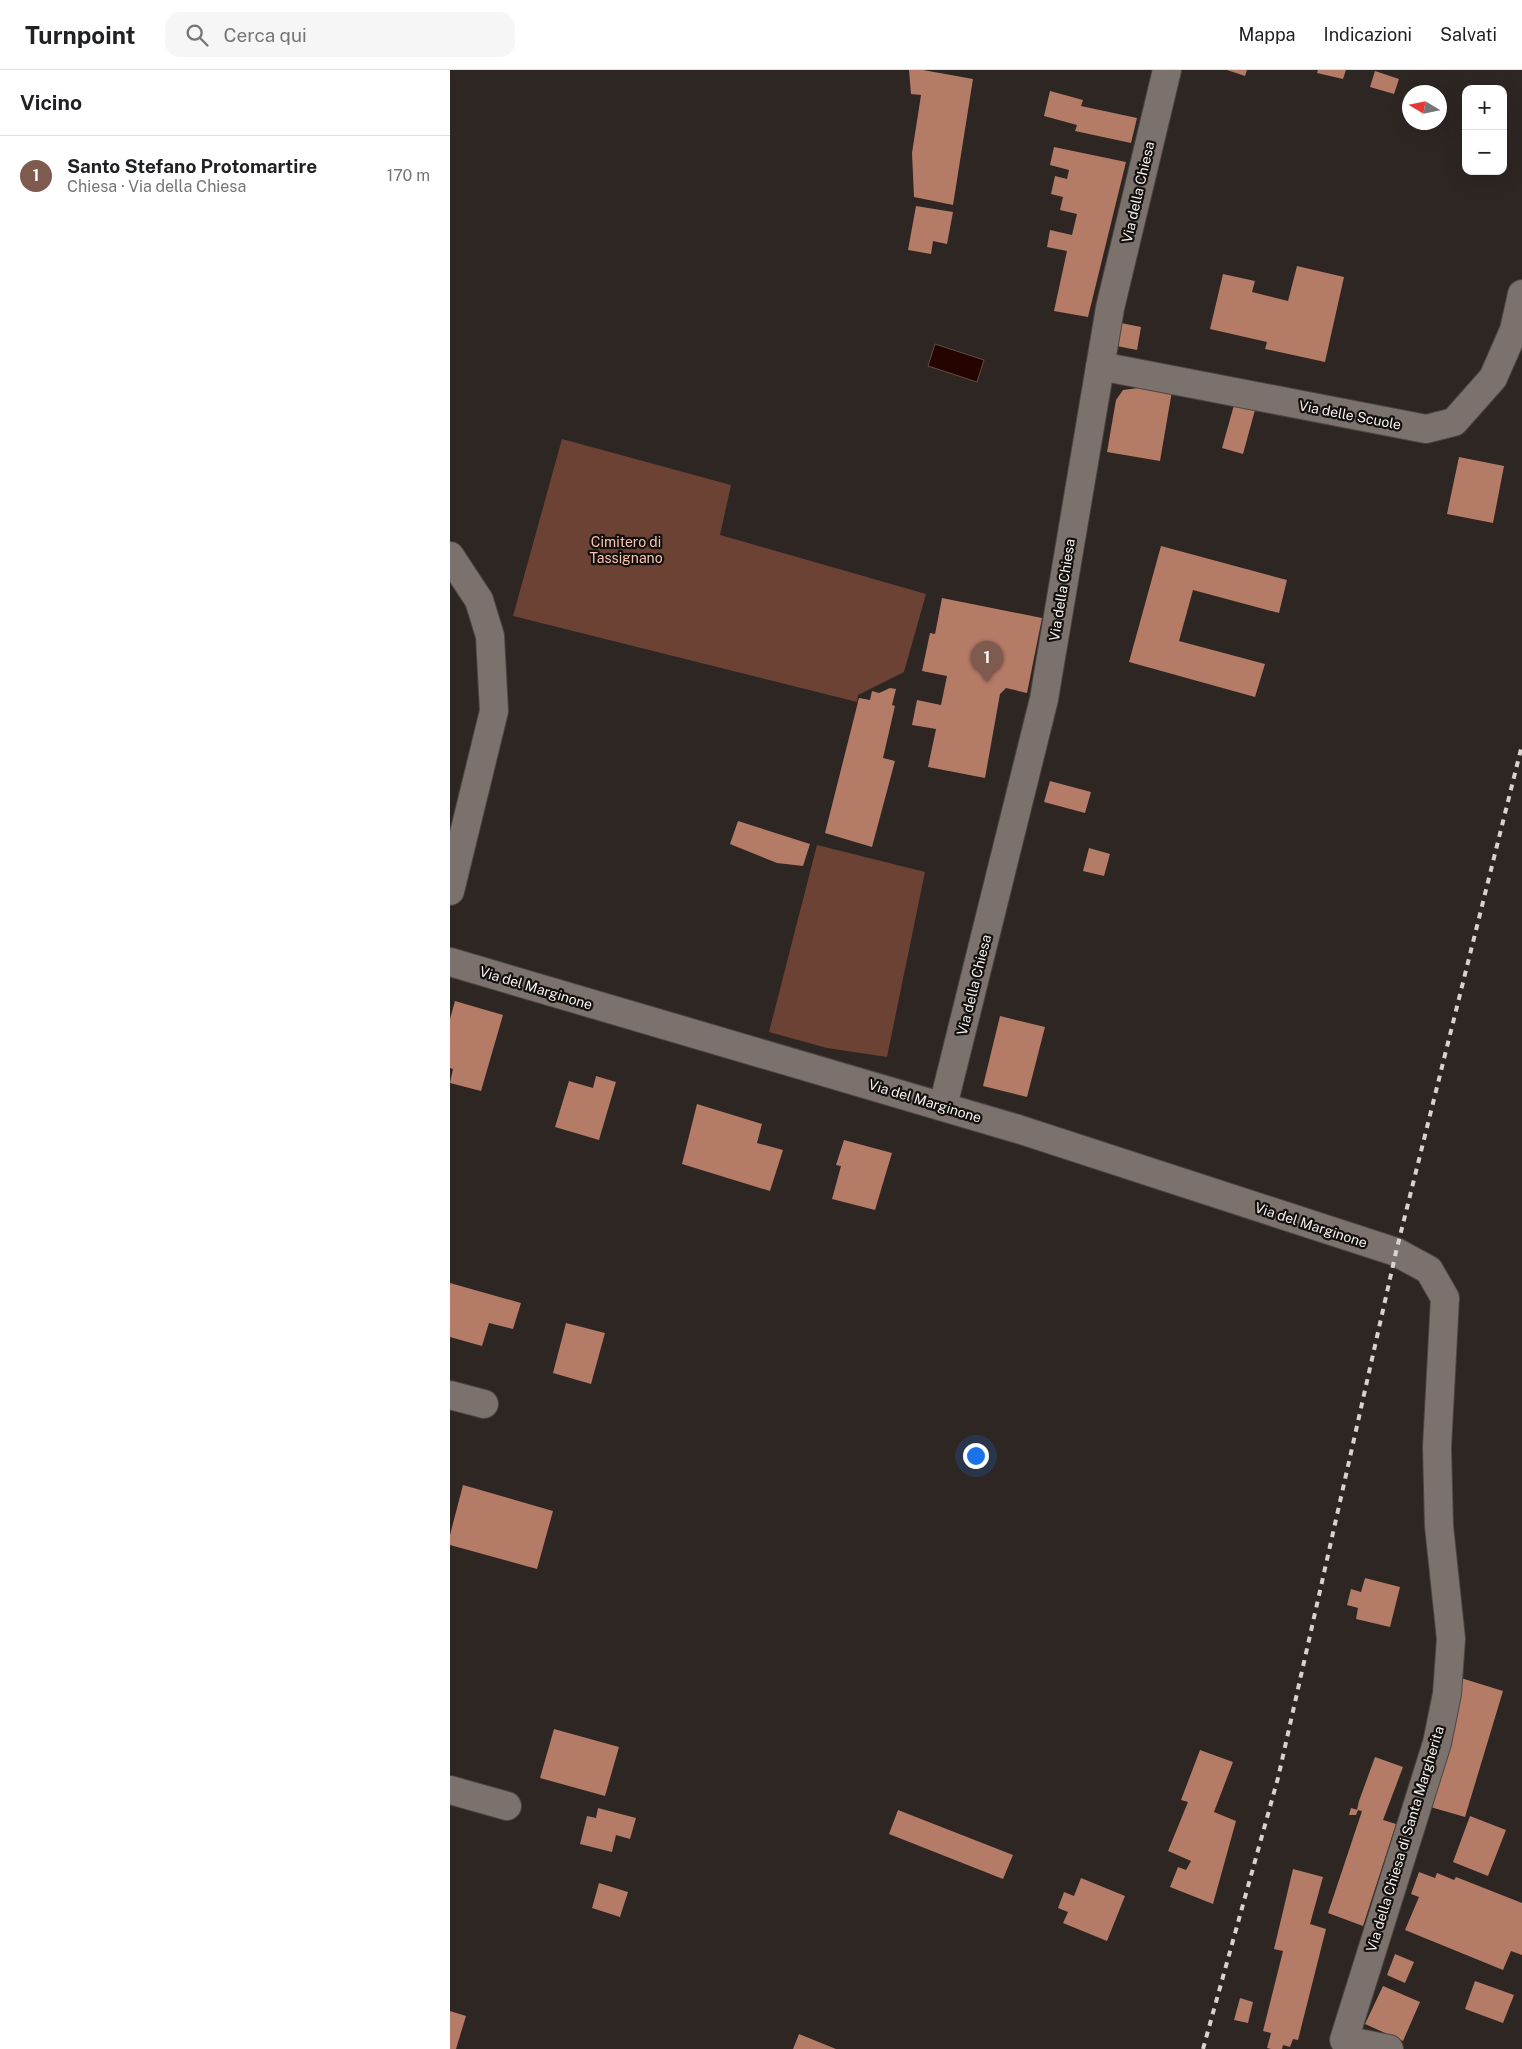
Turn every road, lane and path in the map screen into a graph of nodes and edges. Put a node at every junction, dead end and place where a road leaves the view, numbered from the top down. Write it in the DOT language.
graph roads {
  1 [pos="1167,70"];
  2 [pos="1522,294"];
  3 [pos="1100,366"];
  4 [pos="450,556"];
  5 [pos="450,890"];
  6 [pos="450,962"];
  7 [pos="943,1106"];
  8 [pos="1396,1252"];
  9 [pos="450,1394"];
  10 [pos="484,1404"];
  11 [pos="450,1790"];
  12 [pos="507,1806"];
  13 [pos="1334,2044"];
  14 [pos="1389,2049"];
  1 -- 3 [label="street, Via della Chiesa"];
  2 -- 3 [label="street, Via delle Scuole"];
  3 -- 7 [label="street, Via della Chiesa"];
  4 -- 5 [label="street"];
  6 -- 7 [label="street, Via del Marginone"];
  7 -- 8 [label="street, Via del Marginone"];
  8 -- 13 [label="street, Via della Chiesa di Santa Margherita"];
  9 -- 10 [label="street"];
  11 -- 12 [label="street"];
  13 -- 14 [label="street, Via della Chiesa di Santa Margherita"];
}
